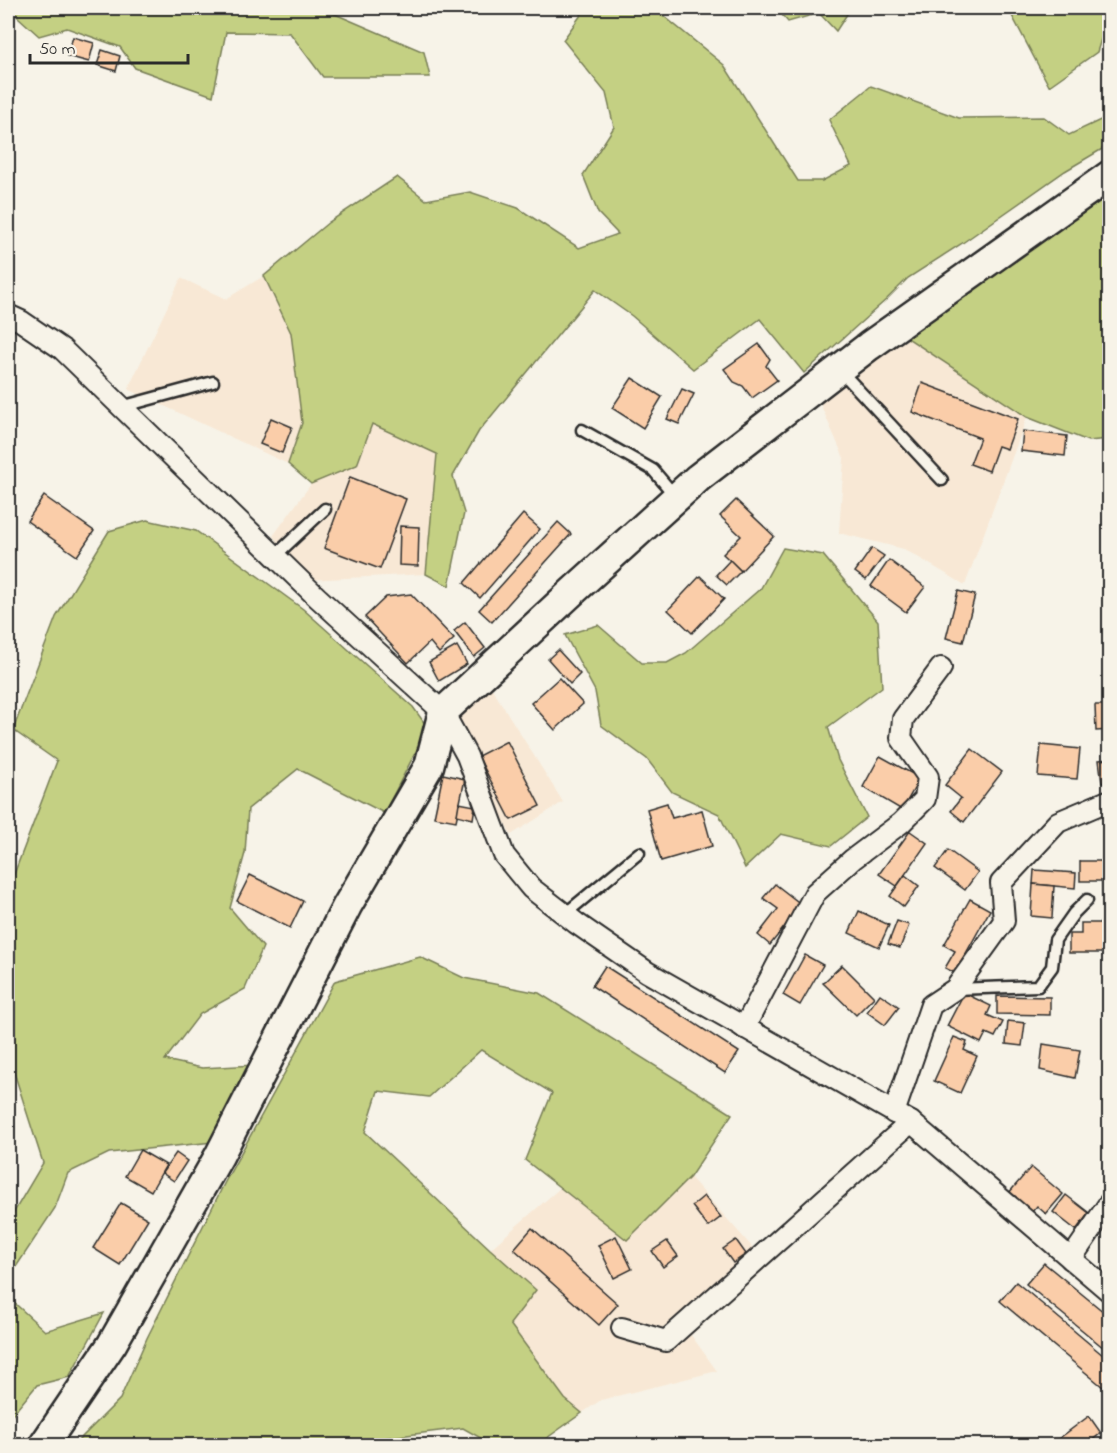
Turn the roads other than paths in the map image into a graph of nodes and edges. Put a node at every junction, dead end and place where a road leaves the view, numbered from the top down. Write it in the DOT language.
graph roads {
  1 [pos="1110,175"];
  2 [pos="8,315"];
  3 [pos="839,369"];
  4 [pos="213,382"];
  5 [pos="121,407"];
  6 [pos="582,430"];
  7 [pos="942,480"];
  8 [pos="676,498"];
  9 [pos="326,509"];
  10 [pos="275,556"];
  11 [pos="940,668"];
  12 [pos="444,712"];
  13 [pos="1110,800"];
  14 [pos="639,853"];
  15 [pos="1087,900"];
  16 [pos="565,914"];
  17 [pos="955,989"];
  18 [pos="744,1028"];
  19 [pos="903,1118"];
  20 [pos="1110,1202"];
  21 [pos="1071,1259"];
  22 [pos="1110,1292"];
  23 [pos="622,1328"];
  24 [pos="43,1446"];
  1 -- 3 [label="street"];
  2 -- 5 [label="street"];
  3 -- 7 [label="lane"];
  3 -- 8 [label="street"];
  4 -- 5 [label="lane"];
  5 -- 10 [label="street"];
  6 -- 8 [label="lane"];
  8 -- 12 [label="street"];
  9 -- 10 [label="lane"];
  10 -- 12 [label="street"];
  11 -- 18 [label="street"];
  12 -- 16 [label="street"];
  12 -- 24 [label="street"];
  13 -- 17 [label="street"];
  14 -- 16 [label="lane"];
  15 -- 17 [label="lane"];
  16 -- 18 [label="street"];
  17 -- 19 [label="street"];
  18 -- 19 [label="street"];
  19 -- 21 [label="street"];
  19 -- 23 [label="street"];
  20 -- 21 [label="street"];
  21 -- 22 [label="street"];
}
